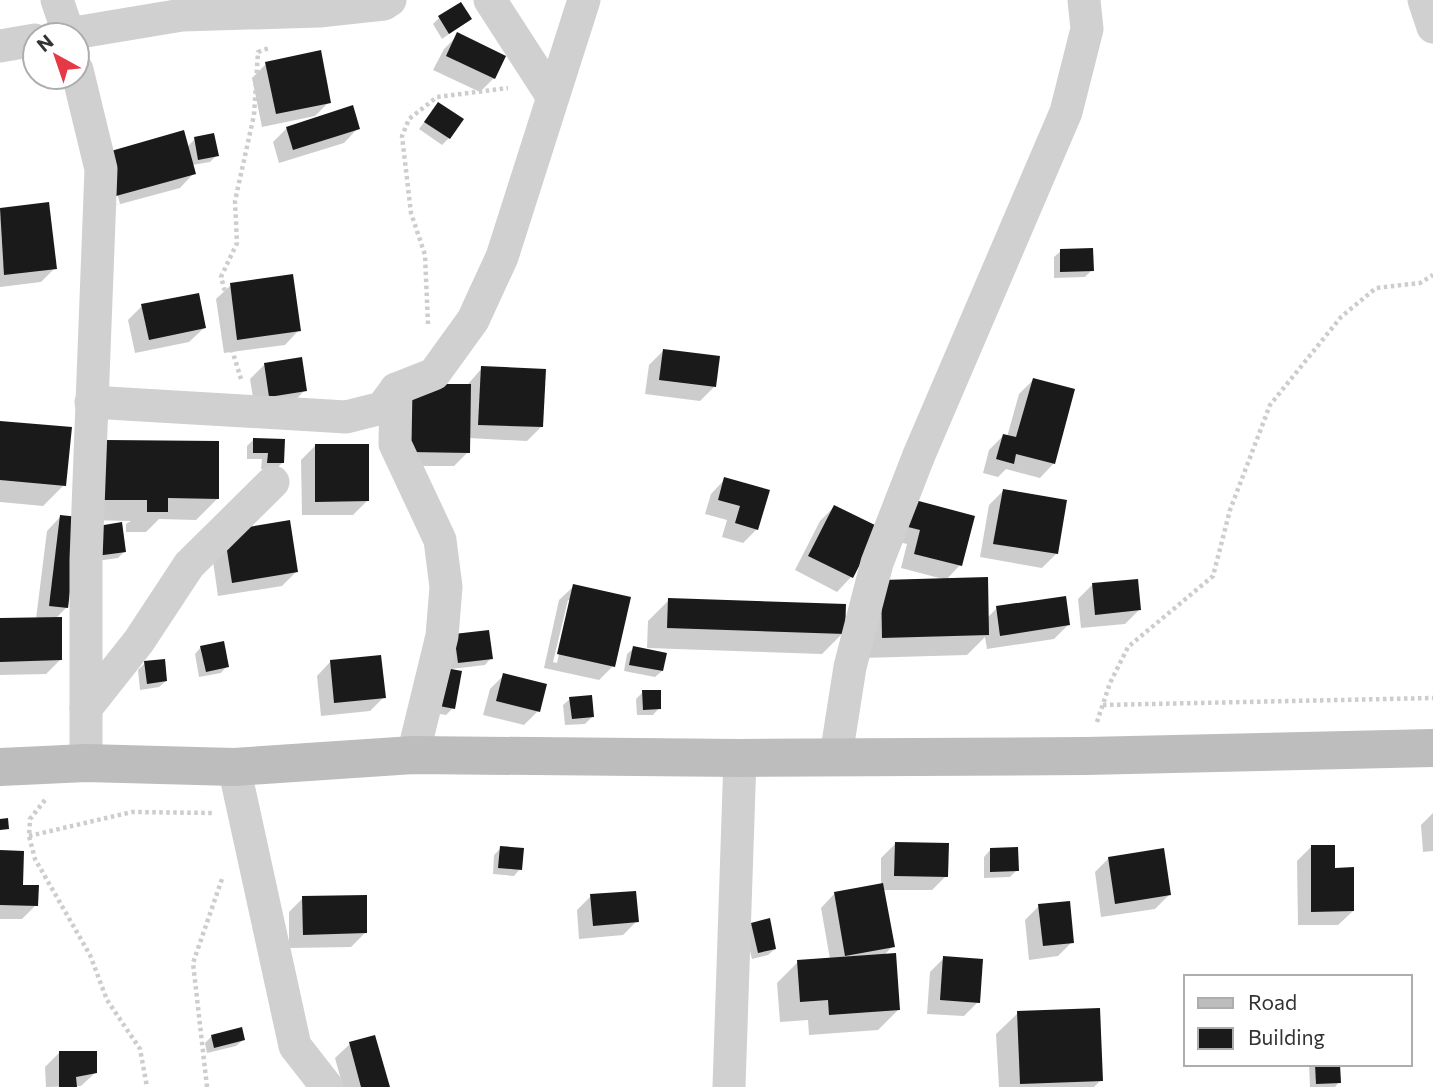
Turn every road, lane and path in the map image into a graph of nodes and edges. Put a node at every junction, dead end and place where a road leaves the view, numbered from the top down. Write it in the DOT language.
graph roads {
  1 [pos="57,0"];
  2 [pos="390,0"];
  3 [pos="490,0"];
  4 [pos="584,0"];
  5 [pos="1084,0"];
  6 [pos="1424,0"];
  7 [pos="62,21"];
  8 [pos="1433,27"];
  9 [pos="91,31"];
  10 [pos="21,42"];
  11 [pos="277,44"];
  12 [pos="0,46"];
  13 [pos="548,90"];
  14 [pos="82,91"];
  15 [pos="1433,275"];
  16 [pos="434,374"];
  17 [pos="242,381"];
  18 [pos="396,389"];
  19 [pos="91,402"];
  20 [pos="273,482"];
  21 [pos="1433,698"];
  22 [pos="1103,705"];
  23 [pos="86,708"];
  24 [pos="1433,748"];
  25 [pos="413,755"];
  26 [pos="836,756"];
  27 [pos="1086,756"];
  28 [pos="740,758"];
  29 [pos="80,763"];
  30 [pos="0,767"];
  31 [pos="234,767"];
  32 [pos="247,821"];
  33 [pos="29,836"];
  34 [pos="226,864"];
  35 [pos="147,1087"];
  36 [pos="207,1087"];
  37 [pos="327,1087"];
  38 [pos="729,1087"];
  1 -- 7 [label="street"];
  2 -- 9 [label="street"];
  3 -- 13 [label="street"];
  4 -- 13 [label="street"];
  5 -- 26 [label="street"];
  6 -- 8 [label="street"];
  10 -- 12 [label="street"];
  11 -- 17 [label="path"];
  13 -- 16 [label="street"];
  13 -- 16 [label="path"];
  14 -- 19 [label="street"];
  15 -- 22 [label="path"];
  16 -- 18 [label="street"];
  18 -- 19 [label="street"];
  18 -- 25 [label="street"];
  19 -- 23 [label="street"];
  20 -- 23 [label="street"];
  21 -- 22 [label="path"];
  22 -- 27 [label="path"];
  23 -- 29 [label="street"];
  24 -- 27 [label="main road"];
  25 -- 28 [label="main road"];
  25 -- 31 [label="main road"];
  26 -- 27 [label="main road"];
  26 -- 28 [label="main road"];
  28 -- 38 [label="street"];
  29 -- 30 [label="main road"];
  29 -- 31 [label="main road"];
  29 -- 33 [label="path"];
  31 -- 32 [label="street"];
  32 -- 33 [label="path"];
  32 -- 37 [label="street"];
  33 -- 35 [label="path"];
  34 -- 36 [label="path"];
}
